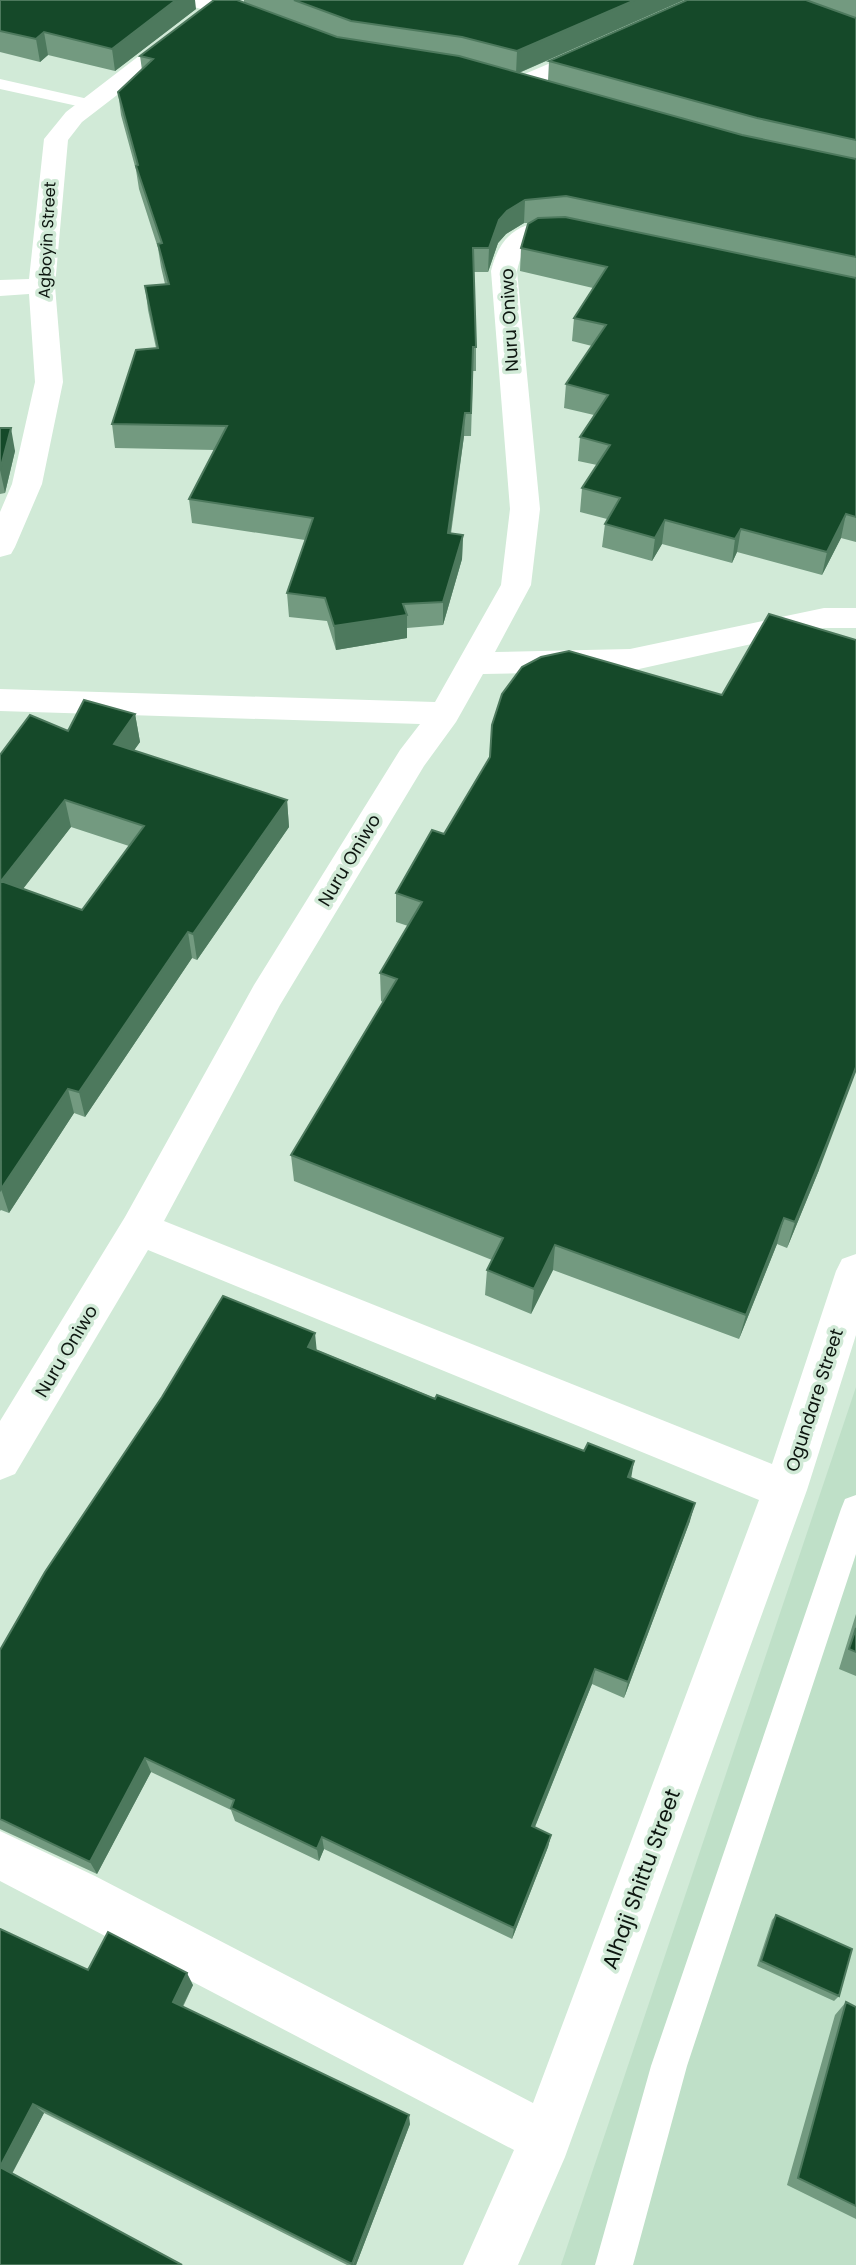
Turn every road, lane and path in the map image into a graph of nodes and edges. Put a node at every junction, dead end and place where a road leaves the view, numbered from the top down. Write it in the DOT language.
graph roads {
  1 [pos="195,0"];
  2 [pos="227,2"];
  3 [pos="284,28"];
  4 [pos="621,39"];
  5 [pos="497,78"];
  6 [pos="0,84"];
  7 [pos="521,84"];
  8 [pos="561,96"];
  9 [pos="91,104"];
  10 [pos="603,238"];
  11 [pos="42,286"];
  12 [pos="0,289"];
  13 [pos="0,547"];
  14 [pos="856,618"];
  15 [pos="473,663"];
  16 [pos="0,699"];
  17 [pos="445,714"];
  18 [pos="139,1229"];
  19 [pos="856,1271"];
  20 [pos="0,1460"];
  21 [pos="785,1490"];
  22 [pos="856,1509"];
  23 [pos="0,1855"];
  24 [pos="546,2138"];
  25 [pos="490,2265"];
  26 [pos="614,2265"];
  1 -- 2 [label="street"];
  2 -- 3 [label="street"];
  2 -- 9 [label="street, Agboyin Street"];
  4 -- 7 [label="street"];
  5 -- 7 [label="street"];
  6 -- 9 [label="lane"];
  7 -- 8 [label="street"];
  9 -- 11 [label="street, Agboyin Street"];
  10 -- 15 [label="street, Nuru Oniwo"];
  11 -- 12 [label="street"];
  11 -- 13 [label="street, Agboyin Street"];
  14 -- 15 [label="street"];
  15 -- 17 [label="street, Nuru Oniwo"];
  16 -- 17 [label="street"];
  17 -- 18 [label="street, Nuru Oniwo"];
  18 -- 20 [label="street, Nuru Oniwo"];
  18 -- 21 [label="street"];
  19 -- 21 [label="street, Ogundare Street"];
  21 -- 24 [label="street, Alhaji Shittu Street"];
  22 -- 26 [label="lane"];
  23 -- 24 [label="street"];
  24 -- 25 [label="street, Alhaji Shittu Street"];
}
